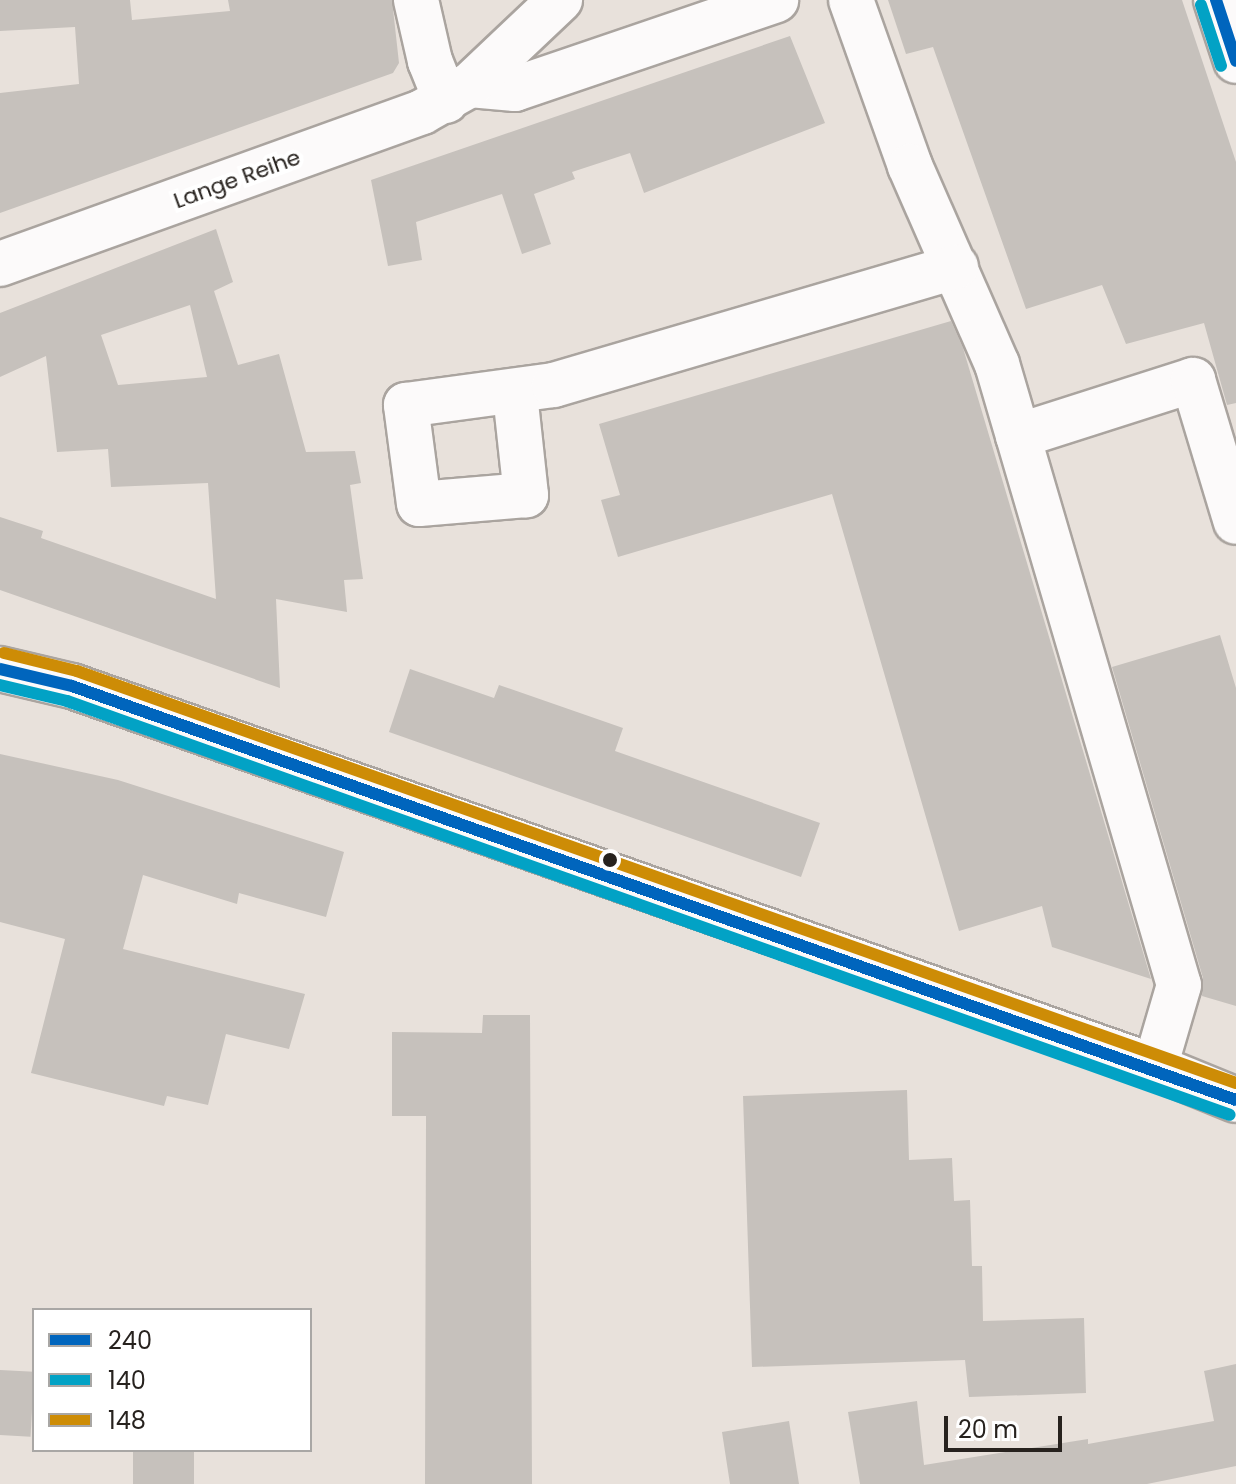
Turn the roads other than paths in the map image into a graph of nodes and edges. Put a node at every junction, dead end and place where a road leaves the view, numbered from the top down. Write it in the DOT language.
graph roads {
  1 [pos="416,0"];
  2 [pos="560,0"];
  3 [pos="776,0"];
  4 [pos="851,0"];
  5 [pos="1216,0"];
  6 [pos="1236,61"];
  7 [pos="458,93"];
  8 [pos="0,264"];
  9 [pos="956,267"];
  10 [pos="515,394"];
  11 [pos="1018,436"];
  12 [pos="1236,522"];
  13 [pos="0,669"];
  14 [pos="1155,1067"];
  15 [pos="1236,1100"];
  1 -- 7 [label="street"];
  2 -- 7 [label="street, Lange Reihe"];
  3 -- 7 [label="street, Lange Reihe"];
  4 -- 9 [label="street"];
  5 -- 6 [label="street"];
  7 -- 8 [label="street, Lange Reihe"];
  9 -- 10 [label="street"];
  9 -- 11 [label="street"];
  11 -- 12 [label="street"];
  11 -- 14 [label="street"];
  13 -- 14 [label="street"];
  14 -- 15 [label="street"];
}
